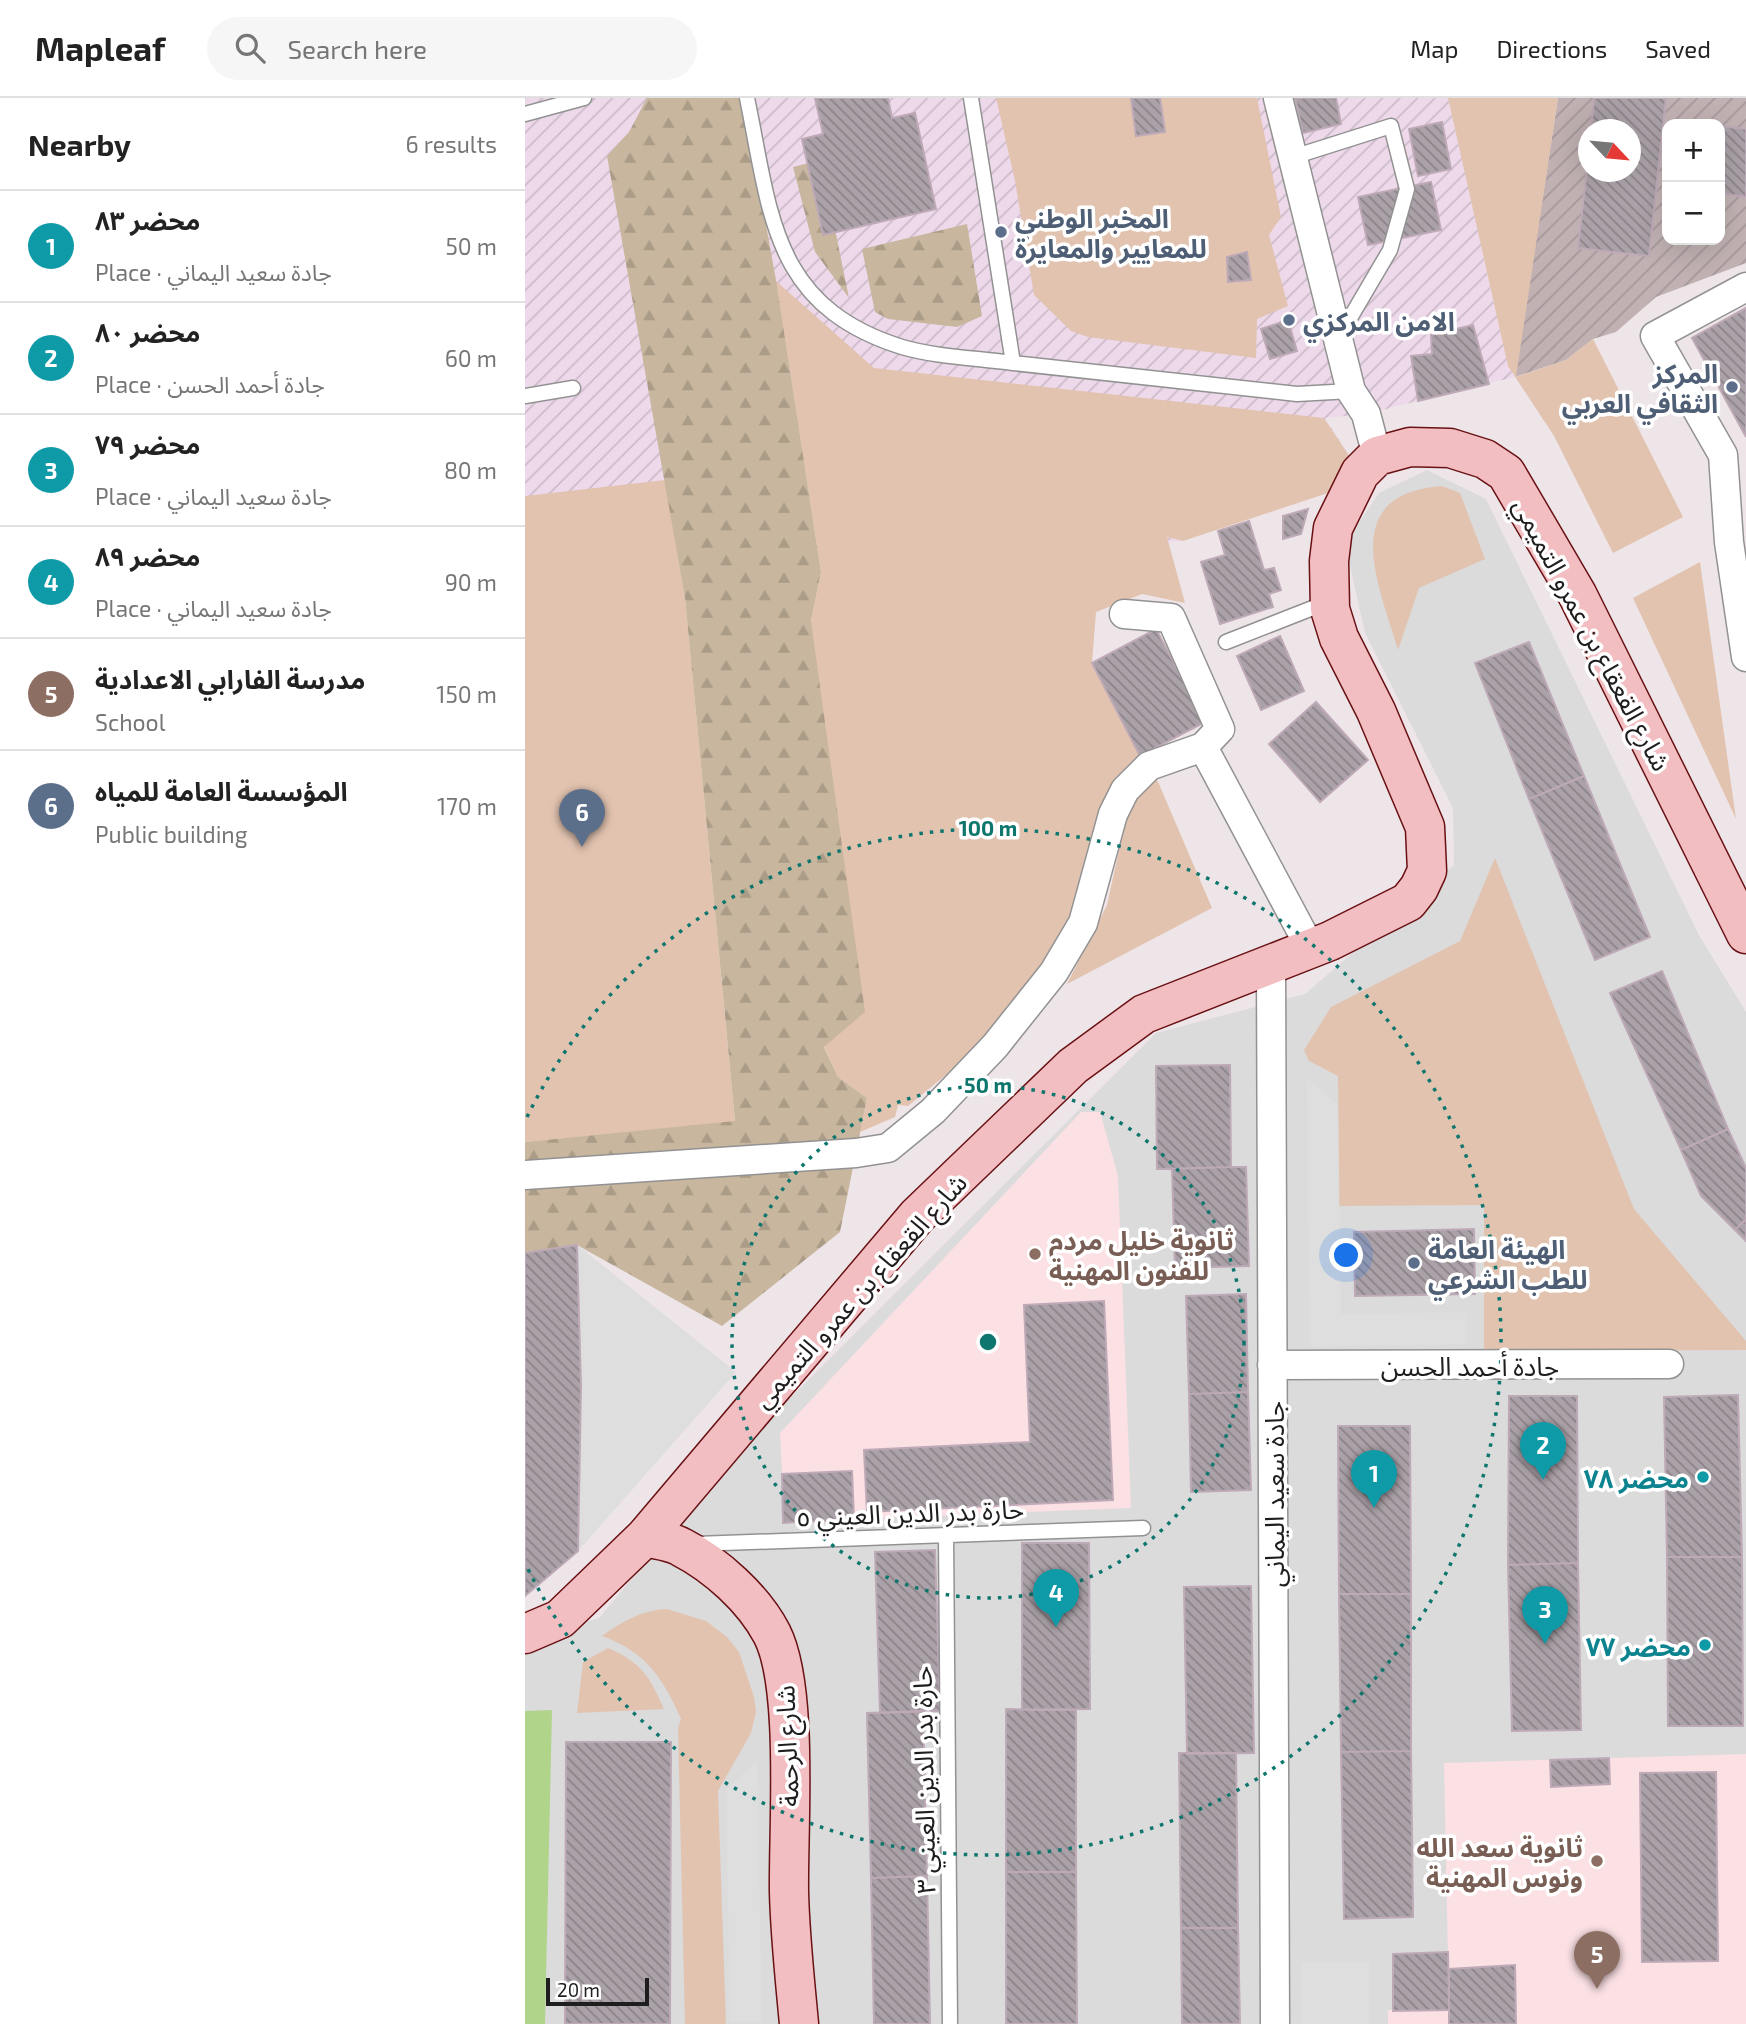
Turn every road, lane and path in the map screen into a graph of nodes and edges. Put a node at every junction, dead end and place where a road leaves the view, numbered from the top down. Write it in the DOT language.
graph roads {
  1 [pos="584,98"];
  2 [pos="747,98"];
  3 [pos="971,98"];
  4 [pos="1279,98"];
  5 [pos="525,114"];
  6 [pos="1293,157"];
  7 [pos="1746,287"];
  8 [pos="1338,338"];
  9 [pos="1013,363"];
  10 [pos="573,388"];
  11 [pos="1351,391"];
  12 [pos="525,396"];
  13 [pos="1377,456"];
  14 [pos="1330,601"];
  15 [pos="1124,614"];
  16 [pos="1226,642"];
  17 [pos="1746,657"];
  18 [pos="1203,747"];
  19 [pos="1741,911"];
  20 [pos="1311,949"];
  21 [pos="1271,965"];
  22 [pos="525,1175"];
  23 [pos="1669,1364"];
  24 [pos="1272,1365"];
  25 [pos="1143,1528"];
  26 [pos="946,1535"];
  27 [pos="662,1541"];
  28 [pos="525,1634"];
  29 [pos="799,2024"];
  30 [pos="950,2024"];
  31 [pos="1275,2024"];
  1 -- 5 [label="lane"];
  2 -- 9 [label="lane"];
  3 -- 9 [label="lane"];
  4 -- 6 [label="street"];
  6 -- 8 [label="street"];
  6 -- 8 [label="lane"];
  7 -- 17 [label="street"];
  8 -- 11 [label="street"];
  9 -- 11 [label="lane"];
  10 -- 12 [label="lane"];
  11 -- 13 [label="street"];
  13 -- 14 [label="main road, شارع القعقاع بن عمرو التميمي"];
  13 -- 19 [label="main road, شارع القعقاع بن عمرو التميمي"];
  14 -- 16 [label="lane"];
  14 -- 20 [label="main road, شارع القعقاع بن عمرو التميمي"];
  15 -- 18 [label="street"];
  18 -- 20 [label="street"];
  18 -- 22 [label="street"];
  20 -- 21 [label="main road, شارع القعقاع بن عمرو التميمي"];
  21 -- 24 [label="street, جادة سعيد اليماني"];
  21 -- 27 [label="main road, شارع القعقاع بن عمرو التميمي"];
  23 -- 24 [label="street, جادة أحمد الحسن"];
  24 -- 31 [label="street, جادة سعيد اليماني"];
  25 -- 26 [label="lane, حارة بدر الدين العيني ٥"];
  26 -- 27 [label="lane, حارة بدر الدين العيني ٥"];
  26 -- 30 [label="lane, حارة بدر الدين العيني ٣"];
  27 -- 28 [label="main road, شارع القعقاع بن عمرو التميمي"];
  27 -- 29 [label="main road, شارع الرحمة"];
}
